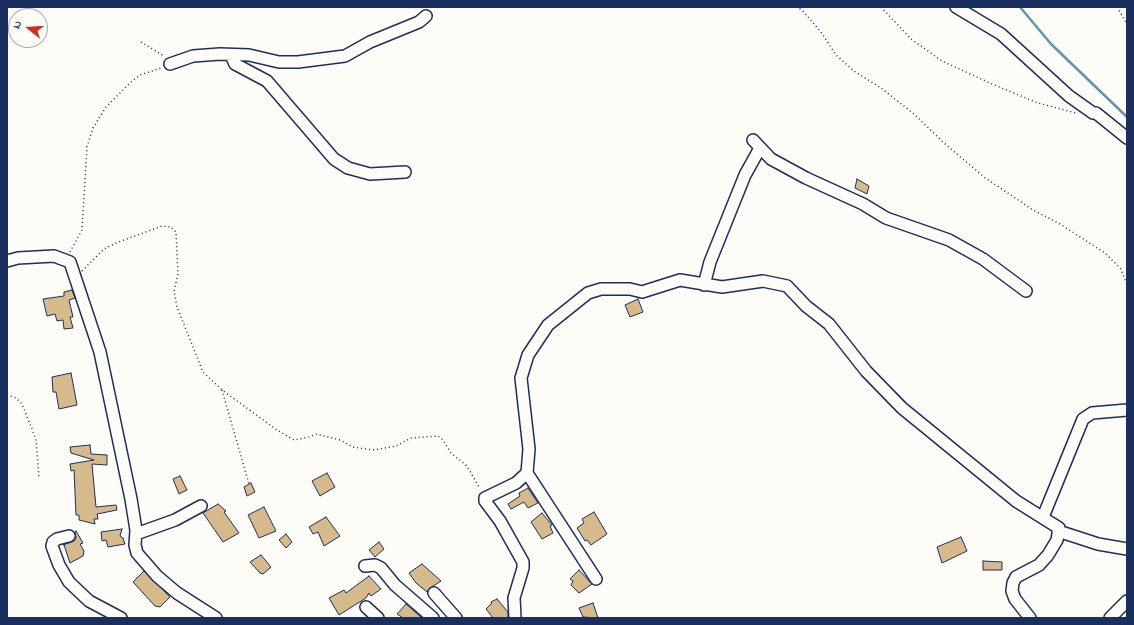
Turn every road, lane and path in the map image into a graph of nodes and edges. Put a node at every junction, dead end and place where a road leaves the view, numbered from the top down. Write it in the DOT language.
graph roads {
  1 [pos="796,7"];
  2 [pos="881,7"];
  3 [pos="956,7"];
  4 [pos="1117,7"];
  5 [pos="426,16"];
  6 [pos="1127,24"];
  7 [pos="141,42"];
  8 [pos="231,55"];
  9 [pos="170,64"];
  10 [pos="1093,113"];
  11 [pos="1127,138"];
  12 [pos="405,172"];
  13 [pos="72,247"];
  14 [pos="7,261"];
  15 [pos="88,266"];
  16 [pos="704,285"];
  17 [pos="1127,285"];
  18 [pos="1026,291"];
  19 [pos="222,390"];
  20 [pos="7,395"];
  21 [pos="1127,410"];
  22 [pos="527,473"];
  23 [pos="40,478"];
  24 [pos="249,484"];
  25 [pos="485,499"];
  26 [pos="201,506"];
  27 [pos="1042,517"];
  28 [pos="1058,531"];
  29 [pos="136,534"];
  30 [pos="69,536"];
  31 [pos="1127,549"];
  32 [pos="365,566"];
  33 [pos="596,579"];
  34 [pos="434,593"];
  35 [pos="1127,601"];
  36 [pos="366,607"];
  37 [pos="121,618"];
  38 [pos="216,618"];
  39 [pos="378,618"];
  40 [pos="433,618"];
  41 [pos="456,618"];
  42 [pos="515,618"];
  43 [pos="1030,618"];
  44 [pos="1110,618"];
  1 -- 17 [label="path"];
  2 -- 10 [label="path"];
  3 -- 10 [label="street"];
  4 -- 6 [label="path"];
  5 -- 8 [label="street"];
  7 -- 9 [label="path"];
  8 -- 9 [label="street"];
  8 -- 12 [label="street"];
  9 -- 13 [label="path"];
  10 -- 11 [label="street"];
  14 -- 29 [label="street"];
  15 -- 19 [label="path"];
  16 -- 18 [label="street"];
  16 -- 22 [label="street"];
  16 -- 27 [label="street"];
  19 -- 24 [label="path"];
  19 -- 25 [label="path"];
  20 -- 23 [label="path"];
  21 -- 27 [label="street"];
  22 -- 25 [label="street"];
  22 -- 33 [label="street"];
  25 -- 42 [label="street"];
  26 -- 29 [label="street"];
  27 -- 28 [label="street"];
  28 -- 31 [label="street"];
  28 -- 43 [label="street"];
  29 -- 38 [label="street"];
  30 -- 37 [label="street"];
  32 -- 40 [label="street"];
  34 -- 41 [label="street"];
  35 -- 44 [label="street"];
  36 -- 39 [label="street"];
}
